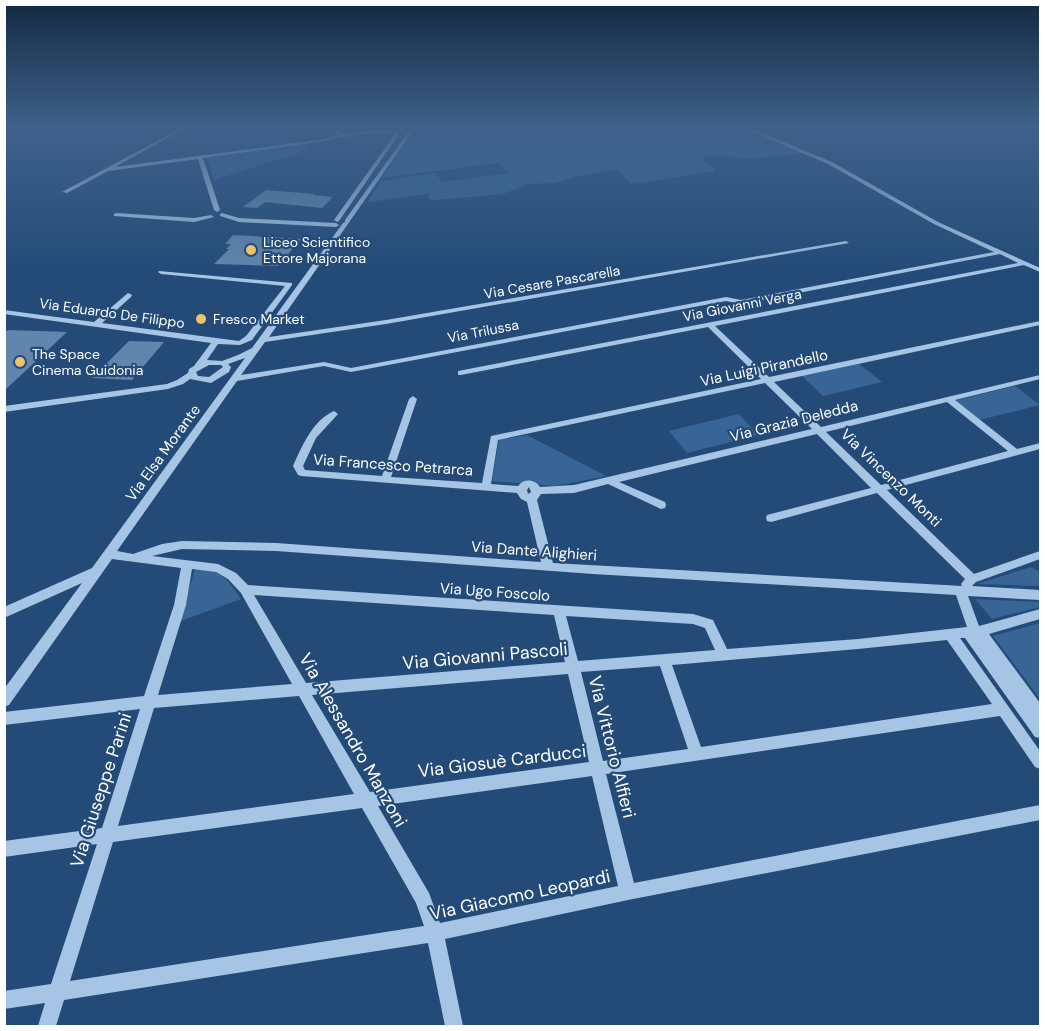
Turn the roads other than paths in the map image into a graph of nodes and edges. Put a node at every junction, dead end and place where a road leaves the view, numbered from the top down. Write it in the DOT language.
graph roads {
  1 [pos="94,176"];
  2 [pos="207,176"];
  3 [pos="370,176"];
  4 [pos="376,176"];
  5 [pos="853,176"];
  6 [pos="65,192"];
  7 [pos="219,212"];
  8 [pos="116,215"];
  9 [pos="340,222"];
  10 [pos="846,243"];
  11 [pos="1002,252"];
  12 [pos="1026,263"];
  13 [pos="1041,270"];
  14 [pos="161,272"];
  15 [pos="128,294"];
  16 [pos="4,312"];
  17 [pos="1041,323"];
  18 [pos="95,325"];
  19 [pos="710,325"];
  20 [pos="216,341"];
  21 [pos="258,344"];
  22 [pos="206,354"];
  23 [pos="220,362"];
  24 [pos="198,366"];
  25 [pos="461,373"];
  26 [pos="192,374"];
  27 [pos="237,376"];
  28 [pos="1041,377"];
  29 [pos="211,380"];
  30 [pos="767,381"];
  31 [pos="221,397"];
  32 [pos="413,399"];
  33 [pos="948,399"];
  34 [pos="4,409"];
  35 [pos="334,414"];
  36 [pos="817,430"];
  37 [pos="1041,446"];
  38 [pos="1016,453"];
  39 [pos="385,480"];
  40 [pos="609,481"];
  41 [pos="486,487"];
  42 [pos="880,489"];
  43 [pos="534,494"];
  44 [pos="661,505"];
  45 [pos="771,518"];
  46 [pos="109,554"];
  47 [pos="133,558"];
  48 [pos="1038,559"];
  49 [pos="187,564"];
  50 [pos="548,567"];
  51 [pos="98,571"];
  52 [pos="972,579"];
  53 [pos="245,590"];
  54 [pos="960,591"];
  55 [pos="1041,595"];
  56 [pos="559,611"];
  57 [pos="4,613"];
  58 [pos="1041,614"];
  59 [pos="975,632"];
  60 [pos="950,634"];
  61 [pos="723,655"];
  62 [pos="664,660"];
  63 [pos="573,668"];
  64 [pos="301,689"];
  65 [pos="4,701"];
  66 [pos="150,702"];
  67 [pos="1003,709"];
  68 [pos="1041,712"];
  69 [pos="4,719"];
  70 [pos="1041,732"];
  71 [pos="697,755"];
  72 [pos="1041,762"];
  73 [pos="598,768"];
  74 [pos="363,798"];
  75 [pos="1041,813"];
  76 [pos="108,834"];
  77 [pos="4,849"];
  78 [pos="628,892"];
  79 [pos="435,933"];
  80 [pos="57,993"];
  81 [pos="4,1000"];
  82 [pos="47,1026"];
  83 [pos="454,1026"];
  1 -- 6 [label="street"];
  2 -- 7 [label="street"];
  3 -- 9 [label="street"];
  4 -- 9 [label="street, Via Elsa Morante"];
  5 -- 11 [label="street"];
  7 -- 8 [label="street"];
  7 -- 9 [label="street"];
  9 -- 21 [label="street, Via Elsa Morante"];
  10 -- 21 [label="street, Via Cesare Pascarella"];
  11 -- 12 [label="street"];
  11 -- 27 [label="street, Via Trilussa"];
  12 -- 13 [label="street"];
  12 -- 19 [label="street, Via Giovanni Verga"];
  14 -- 20 [label="street, Via Eduardo De Filippo"];
  15 -- 18 [label="street"];
  16 -- 18 [label="street, Via Eduardo De Filippo"];
  17 -- 30 [label="street, Via Luigi Pirandello"];
  18 -- 20 [label="street, Via Eduardo De Filippo"];
  19 -- 25 [label="street, Via Giovanni Verga"];
  19 -- 30 [label="street, Via Vincenzo Monti"];
  20 -- 22 [label="street"];
  21 -- 23 [label="street"];
  21 -- 27 [label="street, Via Elsa Morante"];
  22 -- 23 [label="street"];
  22 -- 24 [label="street"];
  23 -- 24 [label="street"];
  23 -- 27 [label="street"];
  23 -- 29 [label="street"];
  24 -- 26 [label="street"];
  26 -- 29 [label="street"];
  26 -- 34 [label="street"];
  27 -- 29 [label="street, Via Trilussa"];
  27 -- 31 [label="street, Via Elsa Morante"];
  28 -- 33 [label="street, Via Grazia Deledda"];
  29 -- 31 [label="street"];
  30 -- 36 [label="street, Via Vincenzo Monti"];
  30 -- 41 [label="street, Via Luigi Pirandello"];
  31 -- 46 [label="street, Via Elsa Morante"];
  32 -- 39 [label="street"];
  33 -- 36 [label="street, Via Grazia Deledda"];
  33 -- 38 [label="street"];
  35 -- 39 [label="street, Via Francesco Petrarca"];
  36 -- 40 [label="street, Via Grazia Deledda"];
  36 -- 42 [label="street, Via Vincenzo Monti"];
  37 -- 38 [label="street"];
  38 -- 42 [label="street"];
  39 -- 41 [label="street, Via Francesco Petrarca"];
  40 -- 43 [label="street, Via Grazia Deledda"];
  40 -- 44 [label="street"];
  41 -- 43 [label="street, Via Francesco Petrarca"];
  42 -- 45 [label="street"];
  42 -- 52 [label="street, Via Vincenzo Monti"];
  43 -- 50 [label="street"];
  46 -- 47 [label="street, Via Dante Alighieri"];
  46 -- 51 [label="street, Via Elsa Morante"];
  47 -- 49 [label="street, Via Alessandro Manzoni"];
  47 -- 50 [label="street, Via Dante Alighieri"];
  48 -- 52 [label="street"];
  49 -- 53 [label="street, Via Alessandro Manzoni"];
  49 -- 66 [label="street, Via Giuseppe Parini"];
  50 -- 54 [label="street, Via Dante Alighieri"];
  51 -- 57 [label="street"];
  51 -- 65 [label="street, Via Elsa Morante"];
  52 -- 54 [label="street"];
  53 -- 56 [label="street, Via Ugo Foscolo"];
  53 -- 64 [label="street, Via Alessandro Manzoni"];
  54 -- 55 [label="street, Via Dante Alighieri"];
  54 -- 59 [label="street"];
  56 -- 61 [label="street, Via Ugo Foscolo"];
  56 -- 63 [label="street, Via Vittorio Alfieri"];
  58 -- 59 [label="street, Via Giovanni Pascoli"];
  59 -- 60 [label="street, Via Giovanni Pascoli"];
  59 -- 68 [label="street"];
  59 -- 70 [label="street"];
  60 -- 61 [label="street, Via Giovanni Pascoli"];
  60 -- 67 [label="street"];
  61 -- 62 [label="street, Via Giovanni Pascoli"];
  62 -- 63 [label="street, Via Giovanni Pascoli"];
  62 -- 71 [label="street"];
  63 -- 64 [label="street, Via Giovanni Pascoli"];
  63 -- 73 [label="street, Via Vittorio Alfieri"];
  64 -- 66 [label="street, Via Giovanni Pascoli"];
  64 -- 74 [label="street, Via Alessandro Manzoni"];
  66 -- 69 [label="street, Via Giovanni Pascoli"];
  66 -- 76 [label="street, Via Giuseppe Parini"];
  67 -- 71 [label="street, Via Giosuè Carducci"];
  67 -- 72 [label="street"];
  71 -- 73 [label="street, Via Giosuè Carducci"];
  73 -- 74 [label="street, Via Giosuè Carducci"];
  73 -- 78 [label="street, Via Vittorio Alfieri"];
  74 -- 76 [label="street, Via Giosuè Carducci"];
  74 -- 79 [label="street, Via Alessandro Manzoni"];
  75 -- 78 [label="street, Via Giacomo Leopardi"];
  76 -- 77 [label="street, Via Giosuè Carducci"];
  76 -- 80 [label="street, Via Giuseppe Parini"];
  78 -- 79 [label="street, Via Giacomo Leopardi"];
  79 -- 80 [label="street, Via Giacomo Leopardi"];
  79 -- 83 [label="street, Via Alessandro Manzoni"];
  80 -- 81 [label="street, Via Giacomo Leopardi"];
  80 -- 82 [label="street, Via Giuseppe Parini"];
}
